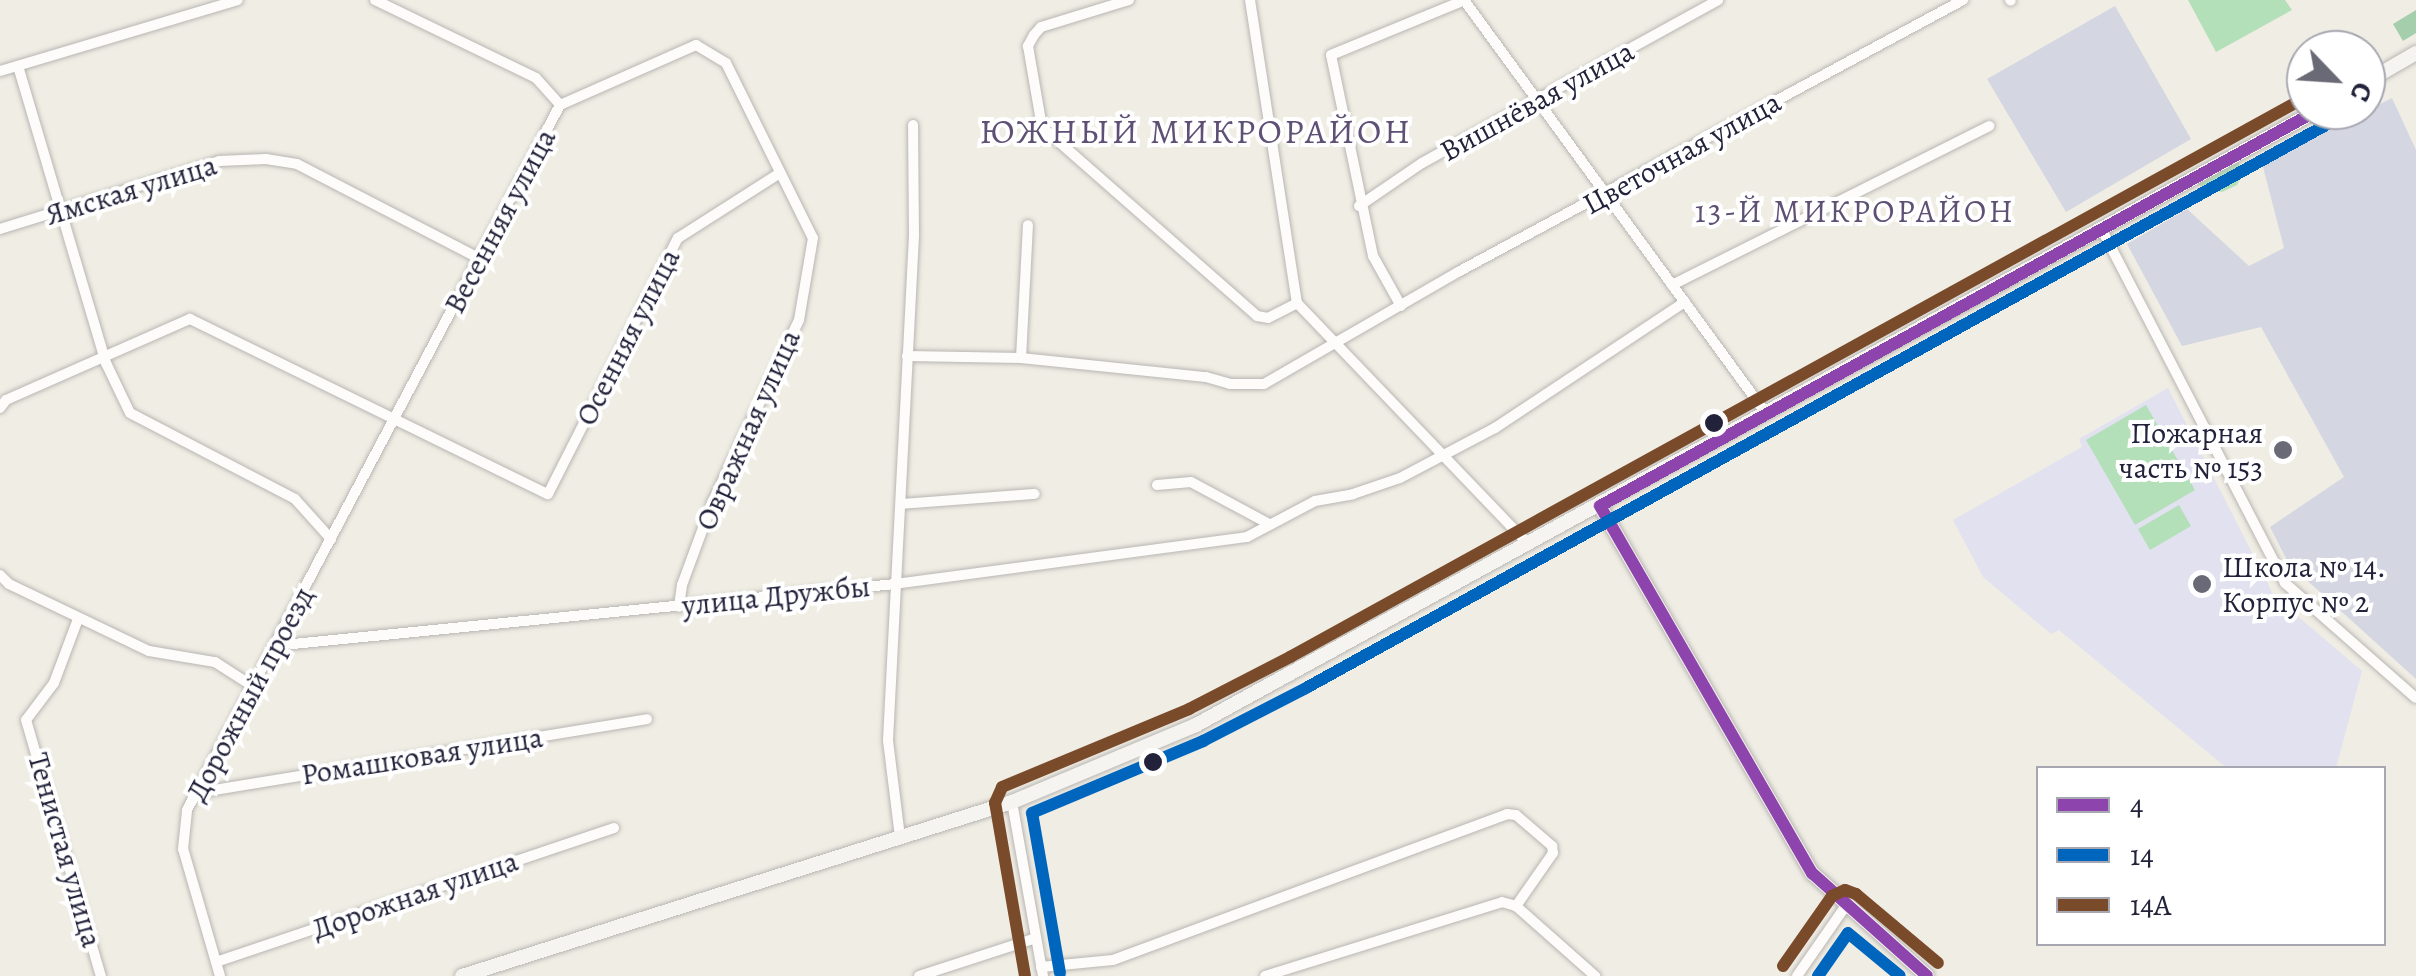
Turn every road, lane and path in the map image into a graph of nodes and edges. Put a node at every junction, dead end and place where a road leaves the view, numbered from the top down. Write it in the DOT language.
graph roads {
  1 [pos="238,0"];
  2 [pos="375,0"];
  3 [pos="1129,0"];
  4 [pos="1250,0"];
  5 [pos="1464,0"];
  6 [pos="1718,0"];
  7 [pos="1962,0"];
  8 [pos="696,45"];
  9 [pos="2416,53"];
  10 [pos="18,66"];
  11 [pos="2386,70"];
  12 [pos="0,71"];
  13 [pos="1541,100"];
  14 [pos="560,105"];
  15 [pos="913,125"];
  16 [pos="1989,126"];
  17 [pos="2286,127"];
  18 [pos="780,173"];
  19 [pos="1606,196"];
  20 [pos="1359,206"];
  21 [pos="63,211"];
  22 [pos="1028,225"];
  23 [pos="2101,228"];
  24 [pos="0,229"];
  25 [pos="480,260"];
  26 [pos="1672,285"];
  27 [pos="1685,302"];
  28 [pos="1296,303"];
  29 [pos="1402,306"];
  30 [pos="1334,342"];
  31 [pos="907,356"];
  32 [pos="1021,358"];
  33 [pos="105,360"];
  34 [pos="0,408"];
  35 [pos="1765,412"];
  36 [pos="394,419"];
  37 [pos="1444,454"];
  38 [pos="1157,485"];
  39 [pos="1036,494"];
  40 [pos="902,504"];
  41 [pos="1600,506"];
  42 [pos="1270,524"];
  43 [pos="331,539"];
  44 [pos="1528,544"];
  45 [pos="0,575"];
  46 [pos="895,584"];
  47 [pos="680,606"];
  48 [pos="78,618"];
  49 [pos="278,642"];
  50 [pos="254,686"];
  51 [pos="2416,698"];
  52 [pos="647,719"];
  53 [pos="196,793"];
  54 [pos="1012,802"];
  55 [pos="614,828"];
  56 [pos="900,837"];
  57 [pos="1516,906"];
  58 [pos="1845,907"];
  59 [pos="1036,938"];
  60 [pos="216,962"];
  61 [pos="1042,971"];
  62 [pos="101,976"];
  63 [pos="220,976"];
  64 [pos="462,976"];
  65 [pos="919,976"];
  66 [pos="1265,976"];
  67 [pos="1595,976"];
  68 [pos="1797,976"];
  69 [pos="1927,976"];
  1 -- 10 [label="street"];
  2 -- 14 [label="street"];
  3 -- 28 [label="street"];
  4 -- 28 [label="street"];
  5 -- 13 [label="street"];
  5 -- 20 [label="street"];
  6 -- 13 [label="street, Вишнёвая улица"];
  7 -- 19 [label="street, Цветочная улица"];
  8 -- 14 [label="street, Весенняя улица"];
  8 -- 18 [label="street, Овражная улица"];
  9 -- 11 [label="main road"];
  10 -- 12 [label="street"];
  10 -- 21 [label="street"];
  13 -- 19 [label="street"];
  13 -- 20 [label="street, Вишнёвая улица"];
  14 -- 25 [label="street, Весенняя улица"];
  15 -- 31 [label="street"];
  16 -- 26 [label="street"];
  17 -- 23 [label="main road"];
  18 -- 36 [label="street, Осенняя улица"];
  18 -- 47 [label="street, Овражная улица"];
  19 -- 26 [label="street"];
  19 -- 29 [label="street, Цветочная улица"];
  20 -- 29 [label="street"];
  21 -- 24 [label="street, Ямская улица"];
  21 -- 25 [label="street, Ямская улица"];
  21 -- 33 [label="street"];
  22 -- 32 [label="street"];
  23 -- 35 [label="main road"];
  23 -- 51 [label="street"];
  25 -- 36 [label="street, Весенняя улица"];
  26 -- 27 [label="street"];
  27 -- 35 [label="street"];
  27 -- 37 [label="street, улица Дружбы"];
  28 -- 30 [label="street"];
  29 -- 30 [label="street, Цветочная улица"];
  30 -- 32 [label="street, Цветочная улица"];
  30 -- 37 [label="street"];
  31 -- 32 [label="street, Цветочная улица"];
  31 -- 40 [label="street"];
  33 -- 34 [label="street"];
  33 -- 36 [label="street"];
  33 -- 43 [label="street"];
  35 -- 41 [label="main road"];
  36 -- 43 [label="street, Дорожный проезд"];
  37 -- 42 [label="street, улица Дружбы"];
  37 -- 44 [label="street"];
  38 -- 42 [label="street"];
  39 -- 40 [label="street"];
  40 -- 46 [label="street"];
  41 -- 44 [label="main road"];
  41 -- 58 [label="main road"];
  42 -- 46 [label="street, улица Дружбы"];
  43 -- 49 [label="street, Дорожный проезд"];
  44 -- 54 [label="main road"];
  45 -- 48 [label="street"];
  46 -- 47 [label="street, улица Дружбы"];
  46 -- 56 [label="street"];
  47 -- 49 [label="street, улица Дружбы"];
  48 -- 50 [label="street"];
  48 -- 62 [label="street, Тенистая улица"];
  49 -- 50 [label="street, Дорожный проезд"];
  50 -- 53 [label="street, Дорожный проезд"];
  52 -- 53 [label="street, Ромашковая улица"];
  53 -- 60 [label="street, Дорожный проезд"];
  54 -- 56 [label="main road"];
  54 -- 59 [label="street"];
  55 -- 60 [label="street, Дорожная улица"];
  56 -- 64 [label="main road"];
  57 -- 61 [label="street"];
  57 -- 66 [label="street"];
  57 -- 67 [label="street"];
  58 -- 68 [label="street"];
  58 -- 69 [label="main road"];
  59 -- 61 [label="street"];
  59 -- 65 [label="street"];
  60 -- 63 [label="street, Дорожный проезд"];
}
